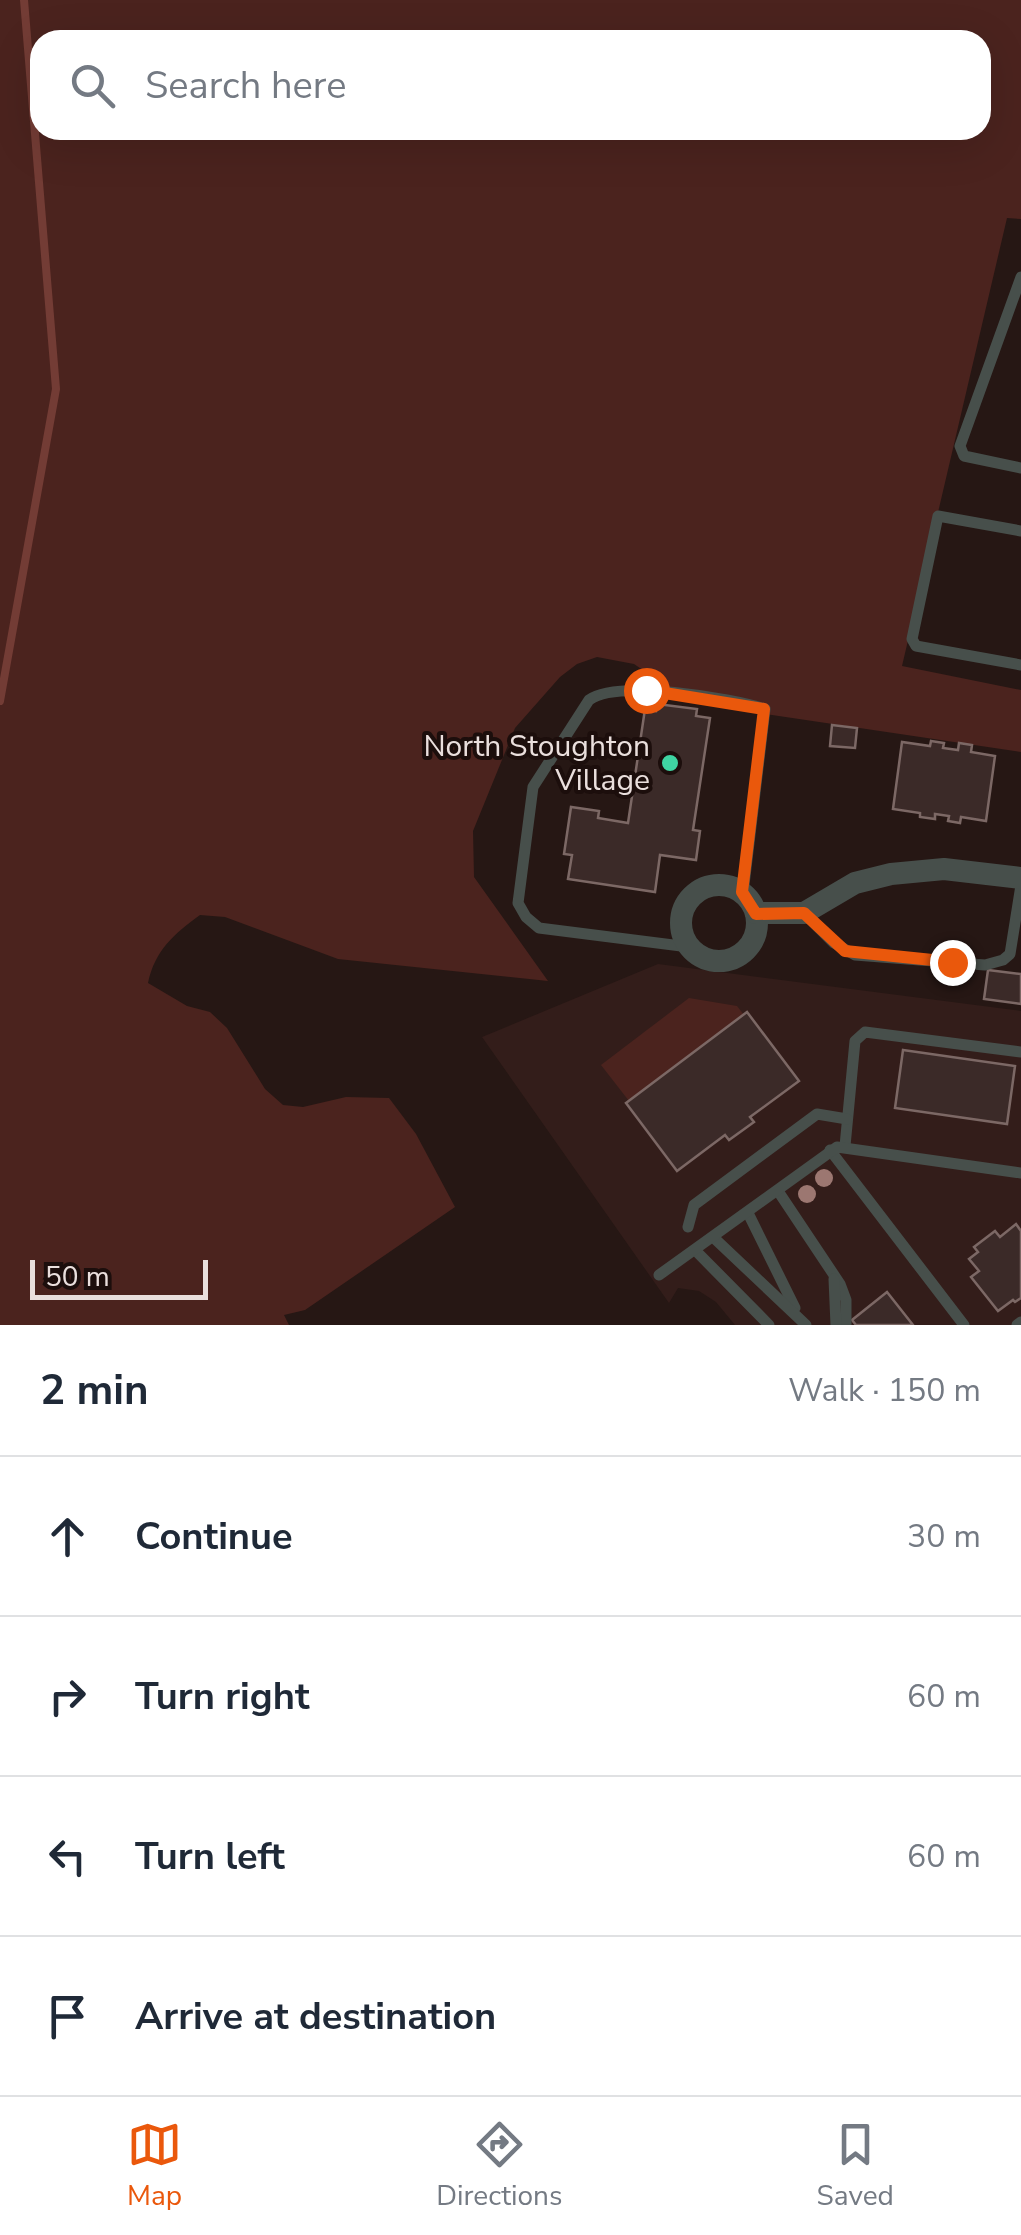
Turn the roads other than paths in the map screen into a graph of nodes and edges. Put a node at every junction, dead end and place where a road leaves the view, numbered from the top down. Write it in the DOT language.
graph roads {
  1 [pos="1021,277"];
  2 [pos="1021,468"];
  3 [pos="1021,531"];
  4 [pos="1021,665"];
  5 [pos="1021,881"];
  6 [pos="742,892"];
  7 [pos="804,913"];
  8 [pos="756,914"];
  9 [pos="690,947"];
  10 [pos="1021,1052"];
  11 [pos="848,1118"];
  12 [pos="845,1146"];
  13 [pos="830,1150"];
  14 [pos="1021,1173"];
  15 [pos="778,1191"];
  16 [pos="748,1213"];
  17 [pos="688,1226"];
  18 [pos="714,1238"];
  19 [pos="696,1250"];
  20 [pos="832,1274"];
  21 [pos="659,1275"];
  22 [pos="803,1321"];
  23 [pos="768,1325"];
  24 [pos="836,1325"];
  25 [pos="846,1325"];
  26 [pos="964,1325"];
  1 -- 2 [label="lane"];
  3 -- 4 [label="lane"];
  5 -- 7 [label="street"];
  5 -- 7 [label="lane"];
  6 -- 8 [label="street"];
  6 -- 9 [label="street"];
  6 -- 9 [label="lane"];
  7 -- 8 [label="street"];
  8 -- 9 [label="street"];
  10 -- 11 [label="lane"];
  11 -- 12 [label="lane"];
  11 -- 17 [label="lane"];
  12 -- 13 [label="lane"];
  12 -- 14 [label="lane"];
  13 -- 15 [label="lane"];
  13 -- 26 [label="lane"];
  15 -- 16 [label="lane"];
  15 -- 20 [label="lane"];
  16 -- 18 [label="lane"];
  16 -- 22 [label="lane"];
  18 -- 19 [label="lane"];
  18 -- 22 [label="lane"];
  19 -- 21 [label="lane"];
  19 -- 23 [label="lane"];
  20 -- 24 [label="lane"];
  20 -- 25 [label="lane"];
}
